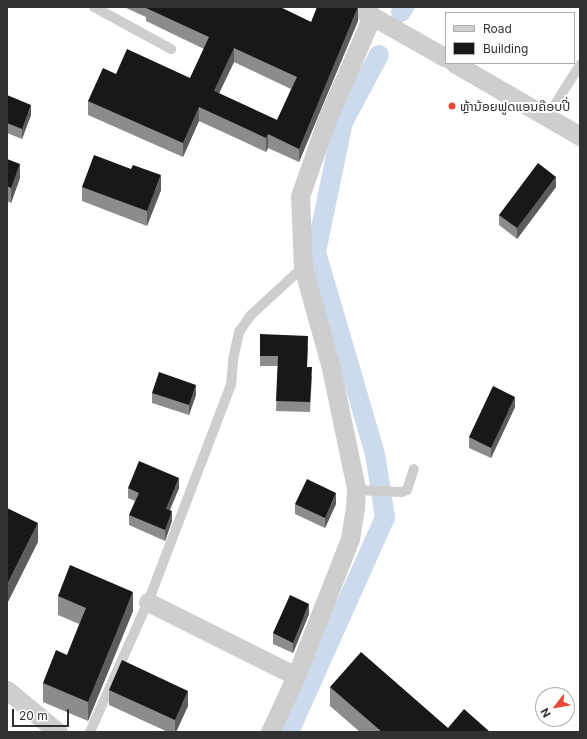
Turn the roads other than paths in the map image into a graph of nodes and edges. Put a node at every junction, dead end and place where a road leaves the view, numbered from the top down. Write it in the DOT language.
graph roads {
  1 [pos="94,7"];
  2 [pos="364,11"];
  3 [pos="171,49"];
  4 [pos="445,57"];
  5 [pos="456,64"];
  6 [pos="580,66"];
  7 [pos="547,117"];
  8 [pos="580,136"];
  9 [pos="303,267"];
  10 [pos="414,469"];
  11 [pos="356,490"];
  12 [pos="148,602"];
  13 [pos="296,676"];
  14 [pos="7,690"];
  15 [pos="58,732"];
  16 [pos="90,732"];
  17 [pos="270,732"];
  1 -- 3 [label="lane"];
  2 -- 4 [label="street"];
  2 -- 9 [label="street"];
  5 -- 7 [label="street"];
  6 -- 7 [label="lane"];
  7 -- 8 [label="street"];
  9 -- 11 [label="street"];
  9 -- 12 [label="lane"];
  10 -- 11 [label="lane"];
  11 -- 13 [label="street"];
  12 -- 13 [label="street"];
  12 -- 16 [label="lane"];
  13 -- 17 [label="street"];
  14 -- 15 [label="street"];
}
